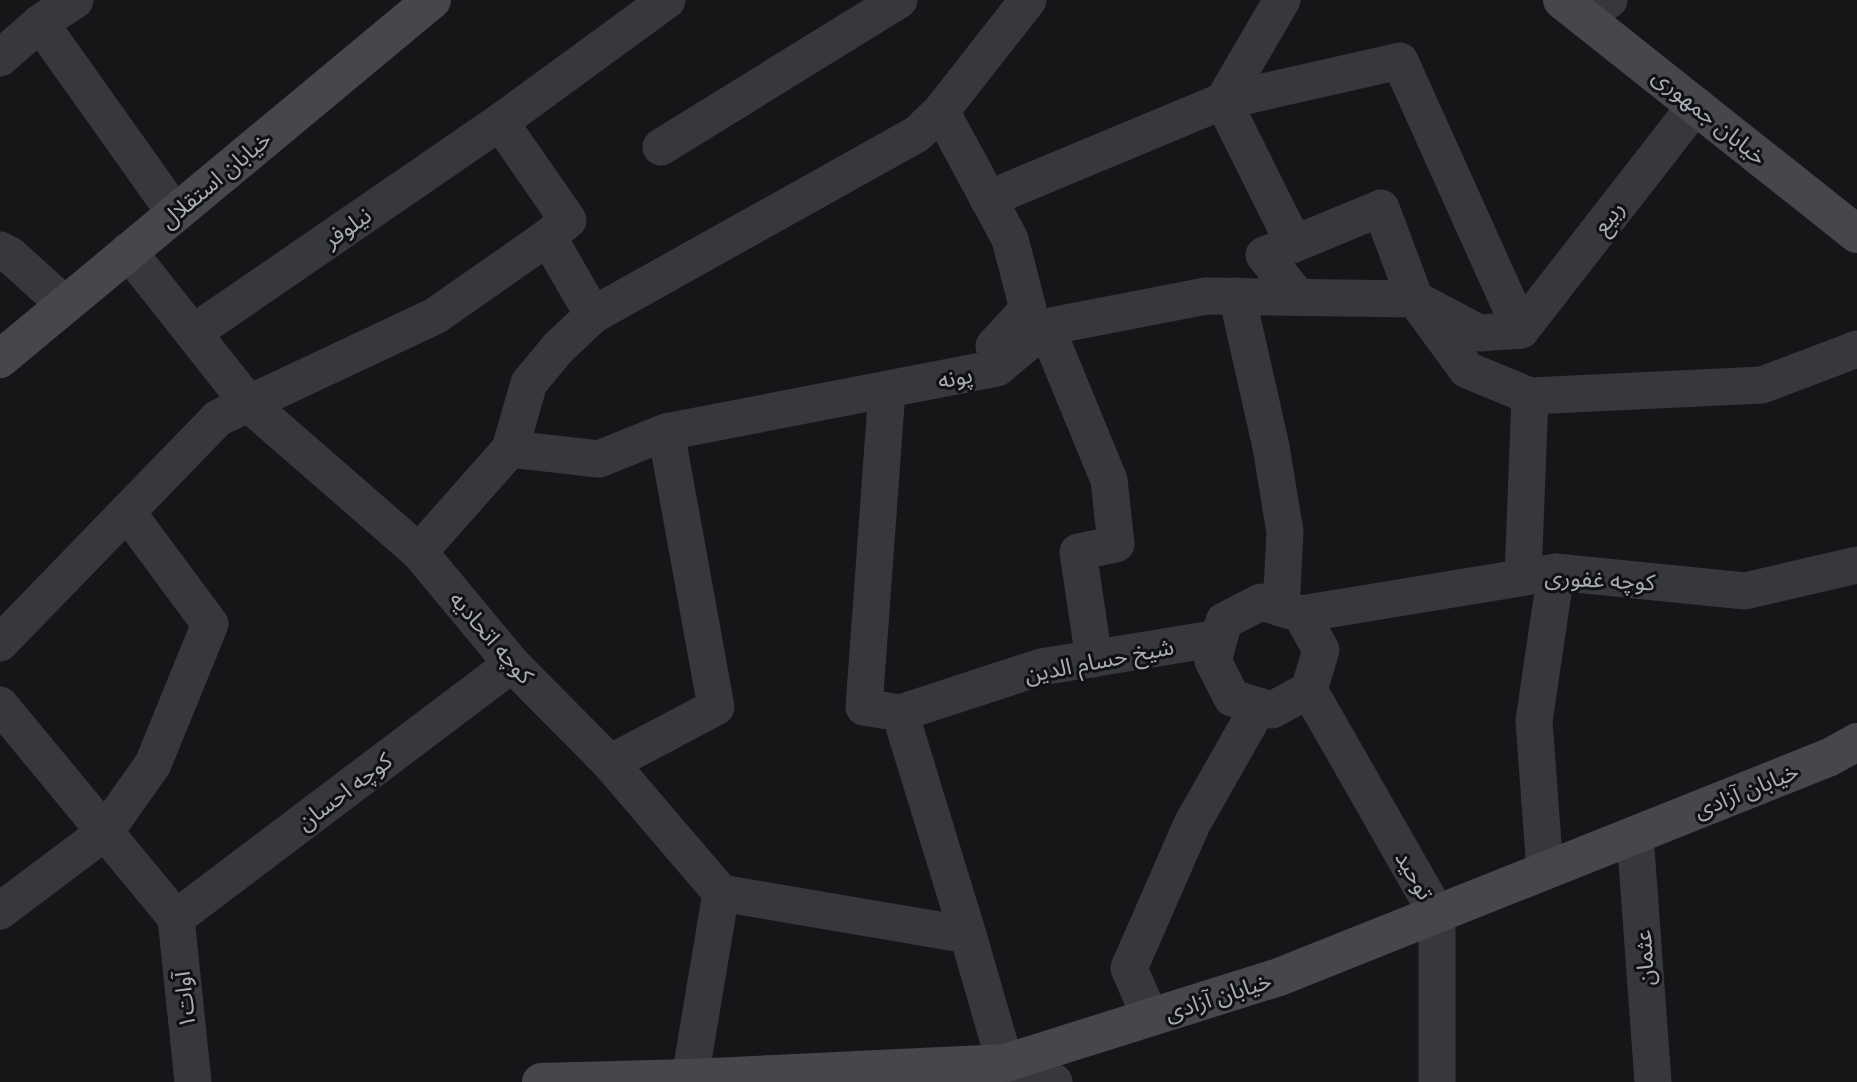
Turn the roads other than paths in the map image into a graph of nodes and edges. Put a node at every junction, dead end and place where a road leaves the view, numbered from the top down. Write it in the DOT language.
graph roads {
  1 [pos="75,0"];
  2 [pos="667,0"];
  3 [pos="899,0"];
  4 [pos="1028,0"];
  5 [pos="1282,0"];
  6 [pos="419,4"];
  7 [pos="1586,4"];
  8 [pos="40,23"];
  9 [pos="0,58"];
  10 [pos="1223,101"];
  11 [pos="1696,105"];
  12 [pos="941,111"];
  13 [pos="500,122"];
  14 [pos="661,147"];
  15 [pos="988,199"];
  16 [pos="175,213"];
  17 [pos="1857,234"];
  18 [pos="548,237"];
  19 [pos="1294,244"];
  20 [pos="0,250"];
  21 [pos="128,251"];
  22 [pos="1237,296"];
  23 [pos="1298,297"];
  24 [pos="1415,299"];
  25 [pos="64,304"];
  26 [pos="593,315"];
  27 [pos="1046,327"];
  28 [pos="1521,330"];
  29 [pos="193,333"];
  30 [pos="1857,349"];
  31 [pos="0,359"];
  32 [pos="997,369"];
  33 [pos="887,390"];
  34 [pos="1530,396"];
  35 [pos="249,404"];
  36 [pos="666,432"];
  37 [pos="510,449"];
  38 [pos="127,512"];
  39 [pos="419,552"];
  40 [pos="1857,565"];
  41 [pos="1540,575"];
  42 [pos="1291,611"];
  43 [pos="1219,638"];
  44 [pos="0,643"];
  45 [pos="1094,659"];
  46 [pos="512,664"];
  47 [pos="1309,690"];
  48 [pos="0,705"];
  49 [pos="1259,706"];
  50 [pos="900,713"];
  51 [pos="1857,742"];
  52 [pos="610,764"];
  53 [pos="105,832"];
  54 [pos="1635,835"];
  55 [pos="1545,871"];
  56 [pos="721,893"];
  57 [pos="0,911"];
  58 [pos="1437,914"];
  59 [pos="176,918"];
  60 [pos="968,935"];
  61 [pos="1150,1017"];
  62 [pos="1005,1063"];
  63 [pos="690,1079"];
  64 [pos="621,1081"];
  65 [pos="193,1082"];
  66 [pos="541,1082"];
  67 [pos="1054,1082"];
  68 [pos="1437,1082"];
  69 [pos="1653,1082"];
  1 -- 8 [label="street"];
  2 -- 13 [label="street, نیلوفر"];
  3 -- 14 [label="street"];
  4 -- 12 [label="street"];
  5 -- 10 [label="street"];
  6 -- 16 [label="street, خیابان استقلال"];
  7 -- 11 [label="street, خیابان جمهوری"];
  8 -- 9 [label="street"];
  8 -- 16 [label="street"];
  10 -- 15 [label="street"];
  10 -- 19 [label="street"];
  10 -- 28 [label="street"];
  11 -- 17 [label="street, خیابان جمهوری"];
  11 -- 28 [label="street, ربیع"];
  12 -- 15 [label="street"];
  12 -- 26 [label="street"];
  13 -- 18 [label="street"];
  13 -- 29 [label="street, نیلوفر"];
  15 -- 32 [label="street"];
  16 -- 21 [label="street, خیابان استقلال"];
  18 -- 26 [label="street"];
  18 -- 35 [label="street"];
  19 -- 23 [label="street"];
  19 -- 24 [label="street"];
  20 -- 25 [label="street"];
  21 -- 25 [label="street, خیابان استقلال"];
  21 -- 29 [label="street, کوچه اتحادیه"];
  22 -- 23 [label="street, پونه"];
  22 -- 27 [label="street, پونه"];
  22 -- 42 [label="street"];
  23 -- 24 [label="street, پونه"];
  24 -- 28 [label="street, پونه"];
  24 -- 34 [label="street"];
  25 -- 31 [label="street, خیابان استقلال"];
  26 -- 37 [label="street"];
  27 -- 32 [label="street, پونه"];
  27 -- 45 [label="street"];
  29 -- 35 [label="street, کوچه اتحادیه"];
  30 -- 34 [label="street"];
  32 -- 33 [label="street, پونه"];
  33 -- 36 [label="street, پونه"];
  33 -- 50 [label="street"];
  34 -- 41 [label="street"];
  35 -- 38 [label="street"];
  35 -- 39 [label="street, کوچه اتحادیه"];
  36 -- 37 [label="street, پونه"];
  36 -- 52 [label="street"];
  37 -- 39 [label="street"];
  38 -- 44 [label="street"];
  38 -- 53 [label="street"];
  39 -- 46 [label="street, کوچه اتحادیه"];
  40 -- 41 [label="street, کوچه غفوری"];
  41 -- 42 [label="street, کوچه غفوری"];
  41 -- 55 [label="street"];
  42 -- 43 [label="street"];
  42 -- 47 [label="street"];
  43 -- 45 [label="street, شیخ حسام الدین"];
  43 -- 49 [label="street"];
  45 -- 50 [label="street, شیخ حسام الدین"];
  46 -- 52 [label="street, کوچه اتحادیه"];
  46 -- 59 [label="street, کوچه احسان"];
  47 -- 49 [label="street"];
  47 -- 58 [label="street, توحید"];
  48 -- 53 [label="street"];
  49 -- 61 [label="street"];
  50 -- 60 [label="street"];
  51 -- 54 [label="street, خیابان آزادی"];
  52 -- 56 [label="street, کوچه اتحادیه"];
  53 -- 57 [label="street"];
  53 -- 59 [label="street"];
  54 -- 55 [label="street, خیابان آزادی"];
  54 -- 69 [label="street, عثمان"];
  55 -- 58 [label="street, خیابان آزادی"];
  56 -- 60 [label="street"];
  56 -- 63 [label="street"];
  58 -- 61 [label="street, خیابان آزادی"];
  58 -- 68 [label="street, توحید"];
  59 -- 65 [label="street, آوات۱"];
  60 -- 62 [label="street"];
  61 -- 62 [label="street, خیابان آزادی"];
  62 -- 63 [label="street, خیابان آزادی"];
  62 -- 67 [label="street"];
  63 -- 64 [label="street, خیابان آزادی"];
  64 -- 66 [label="street, خیابان آزادی"];
}
